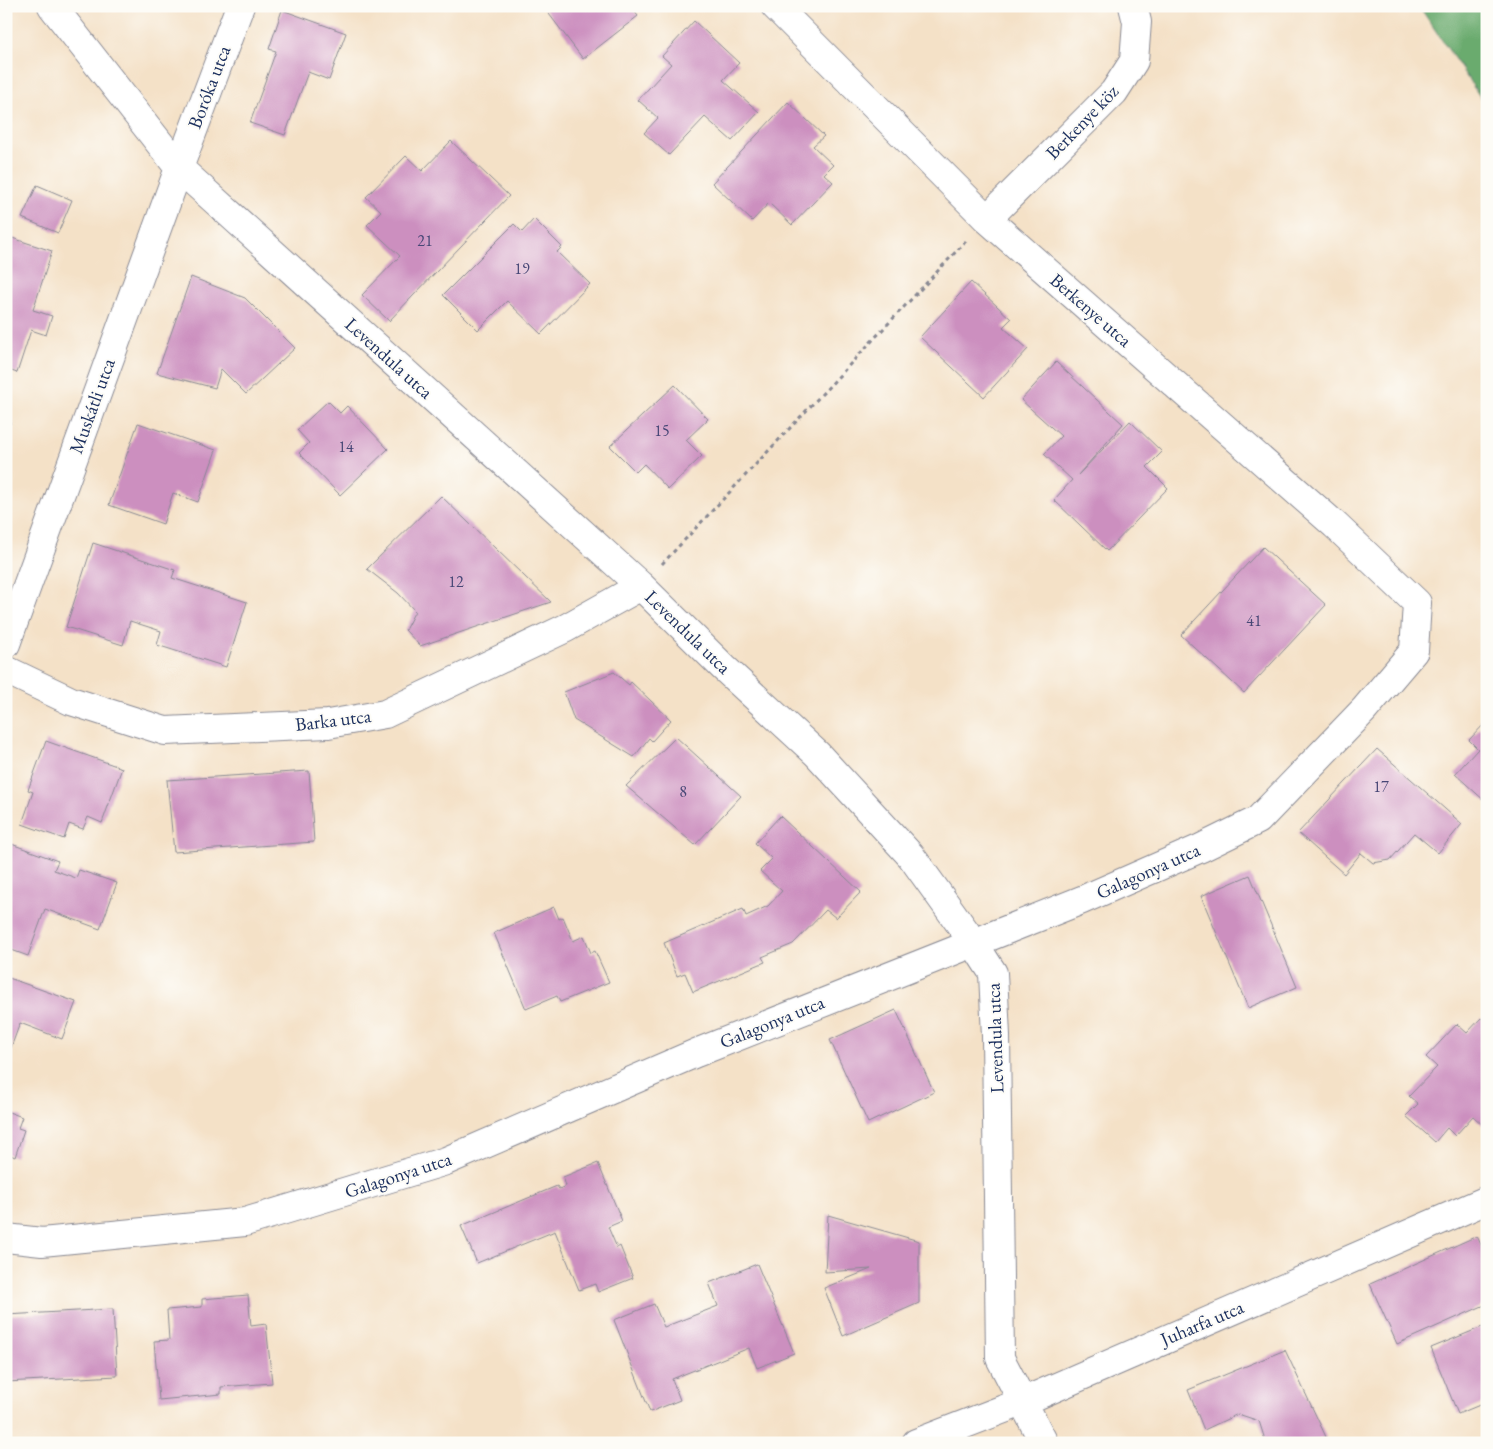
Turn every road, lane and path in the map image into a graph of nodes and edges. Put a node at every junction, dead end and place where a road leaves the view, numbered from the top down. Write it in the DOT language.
graph roads {
  1 [pos="52,6"];
  2 [pos="240,6"];
  3 [pos="775,6"];
  4 [pos="1132,6"];
  5 [pos="179,168"];
  6 [pos="987,219"];
  7 [pos="641,586"];
  8 [pos="1417,603"];
  9 [pos="6,644"];
  10 [pos="6,670"];
  11 [pos="973,942"];
  12 [pos="1487,1200"];
  13 [pos="6,1238"];
  14 [pos="1022,1402"];
  15 [pos="916,1443"];
  16 [pos="1044,1443"];
  1 -- 5 [label="street, Levendula utca"];
  2 -- 5 [label="street, Boróka utca"];
  3 -- 6 [label="street, Berkenye utca"];
  4 -- 6 [label="street, Berkenye köz"];
  5 -- 7 [label="street, Levendula utca"];
  5 -- 9 [label="street, Muskátli utca"];
  6 -- 7 [label="path"];
  6 -- 8 [label="street, Berkenye utca"];
  7 -- 10 [label="street, Barka utca"];
  7 -- 11 [label="street, Levendula utca"];
  8 -- 11 [label="street, Galagonya utca"];
  11 -- 13 [label="street, Galagonya utca"];
  11 -- 14 [label="street, Levendula utca"];
  12 -- 14 [label="street, Juharfa utca"];
  14 -- 15 [label="street, Juharfa utca"];
  14 -- 16 [label="street, Levendula utca"];
}
